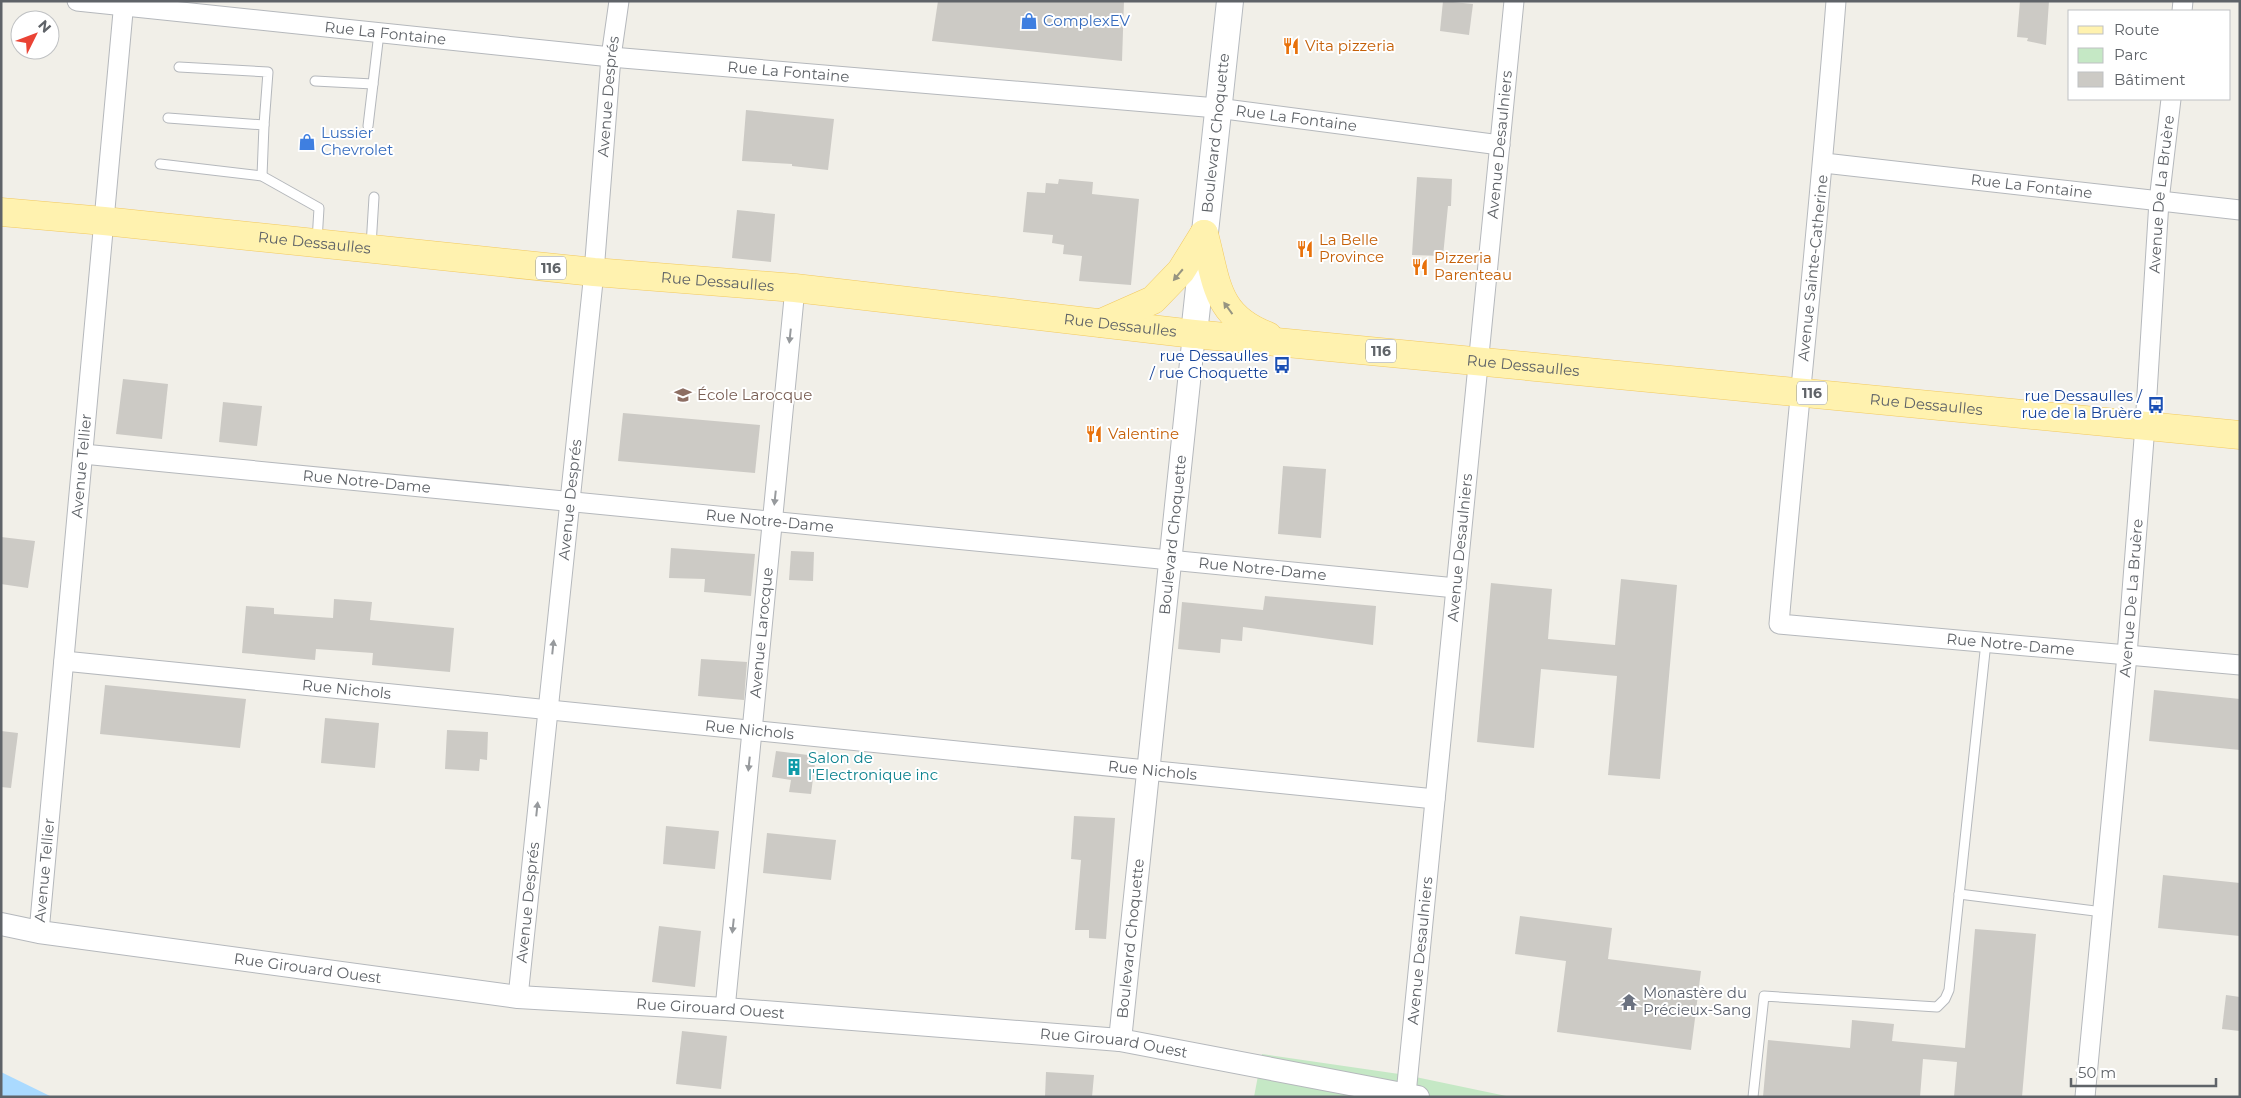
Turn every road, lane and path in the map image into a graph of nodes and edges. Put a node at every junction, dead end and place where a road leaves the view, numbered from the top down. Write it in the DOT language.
graph roads {
  1 [pos="77,1"];
  2 [pos="619,1"];
  3 [pos="1230,1"];
  4 [pos="1514,1"];
  5 [pos="1836,1"];
  6 [pos="123,4"];
  7 [pos="380,33"];
  8 [pos="611,57"];
  9 [pos="179,67"];
  10 [pos="315,81"];
  11 [pos="373,84"];
  12 [pos="2171,100"];
  13 [pos="1218,108"];
  14 [pos="168,118"];
  15 [pos="264,125"];
  16 [pos="368,126"];
  17 [pos="1500,144"];
  18 [pos="1824,163"];
  19 [pos="160,164"];
  20 [pos="262,176"];
  21 [pos="374,197"];
  22 [pos="2159,201"];
  23 [pos="2240,210"];
  24 [pos="1,212"];
  25 [pos="104,221"];
  26 [pos="1204,234"];
  27 [pos="317,243"];
  28 [pos="371,249"];
  29 [pos="594,272"];
  30 [pos="795,288"];
  31 [pos="1100,323"];
  32 [pos="1194,334"];
  33 [pos="1283,342"];
  34 [pos="1479,361"];
  35 [pos="1800,392"];
  36 [pos="2145,426"];
  37 [pos="2240,435"];
  38 [pos="82,454"];
  39 [pos="568,501"];
  40 [pos="772,521"];
  41 [pos="1170,560"];
  42 [pos="1456,588"];
  43 [pos="1779,624"];
  44 [pos="1986,642"];
  45 [pos="2128,655"];
  46 [pos="64,661"];
  47 [pos="2240,665"];
  48 [pos="547,709"];
  49 [pos="752,730"];
  50 [pos="1148,770"];
  51 [pos="1436,799"];
  52 [pos="1959,894"];
  53 [pos="2103,912"];
  54 [pos="1,924"];
  55 [pos="39,932"];
  56 [pos="518,997"];
  57 [pos="725,1009"];
  58 [pos="1120,1040"];
  59 [pos="1412,1096"];
  60 [pos="1753,1097"];
  61 [pos="2085,1097"];
  1 -- 6 [label="street, Rue La Fontaine"];
  2 -- 8 [label="street, Avenue Després"];
  3 -- 13 [label="main road, Boulevard Choquette"];
  4 -- 17 [label="street, Avenue Desaulniers"];
  5 -- 18 [label="street, Avenue Sainte-Catherine"];
  6 -- 7 [label="street, Rue La Fontaine"];
  6 -- 25 [label="street, Avenue Tellier"];
  7 -- 8 [label="street, Rue La Fontaine"];
  7 -- 11 [label="lane"];
  8 -- 13 [label="street, Rue La Fontaine"];
  8 -- 29 [label="street, Avenue Després"];
  9 -- 15 [label="lane"];
  10 -- 11 [label="lane"];
  11 -- 16 [label="lane"];
  12 -- 22 [label="street, Avenue De La Bruère"];
  13 -- 17 [label="street, Rue La Fontaine"];
  13 -- 26 [label="main road, Boulevard Choquette"];
  14 -- 15 [label="lane"];
  15 -- 20 [label="lane"];
  17 -- 34 [label="street, Avenue Desaulniers"];
  18 -- 22 [label="street, Rue La Fontaine"];
  18 -- 35 [label="street, Avenue Sainte-Catherine"];
  19 -- 20 [label="lane"];
  20 -- 27 [label="lane"];
  21 -- 28 [label="lane"];
  22 -- 23 [label="street, Rue La Fontaine"];
  22 -- 36 [label="street, Avenue De La Bruère"];
  24 -- 25 [label="main road, Rue Dessaulles / 116"];
  25 -- 27 [label="main road, Rue Dessaulles / 116"];
  25 -- 38 [label="street, Avenue Tellier"];
  26 -- 31 [label="main road, one-way"];
  26 -- 32 [label="main road, Boulevard Choquette"];
  33 -- 26 [label="main road, one-way"];
  27 -- 28 [label="main road, Rue Dessaulles / 116"];
  28 -- 29 [label="main road, Rue Dessaulles / 116"];
  29 -- 30 [label="main road, Rue Dessaulles / 116"];
  29 -- 39 [label="street, Avenue Després"];
  30 -- 31 [label="main road, Rue Dessaulles / 116"];
  30 -- 40 [label="street, Avenue Larocque, one-way"];
  31 -- 32 [label="main road, Rue Dessaulles / 116"];
  32 -- 33 [label="main road, Rue Dessaulles / 116"];
  32 -- 41 [label="street, Boulevard Choquette"];
  33 -- 34 [label="main road, Rue Dessaulles / 116"];
  34 -- 35 [label="main road, Rue Dessaulles / 116"];
  34 -- 42 [label="street, Avenue Desaulniers"];
  35 -- 36 [label="main road, Rue Dessaulles / 116"];
  35 -- 43 [label="street, Avenue Sainte-Catherine"];
  36 -- 37 [label="main road, Rue Dessaulles / 116"];
  36 -- 45 [label="street, Avenue De La Bruère"];
  38 -- 39 [label="street, Rue Notre-Dame"];
  38 -- 46 [label="street, Avenue Tellier"];
  39 -- 40 [label="street, Rue Notre-Dame"];
  48 -- 39 [label="street, Avenue Després, one-way"];
  40 -- 41 [label="street, Rue Notre-Dame"];
  40 -- 49 [label="street, Avenue Larocque"];
  41 -- 42 [label="street, Rue Notre-Dame"];
  41 -- 50 [label="street, Boulevard Choquette"];
  42 -- 51 [label="street, Avenue Desaulniers"];
  43 -- 44 [label="street, Rue Notre-Dame"];
  44 -- 45 [label="street, Rue Notre-Dame"];
  44 -- 52 [label="lane"];
  45 -- 47 [label="street, Rue Notre-Dame"];
  45 -- 53 [label="street, Avenue De La Bruère"];
  46 -- 48 [label="street, Rue Nichols"];
  46 -- 55 [label="street, Avenue Tellier"];
  48 -- 49 [label="street, Rue Nichols"];
  56 -- 48 [label="street, Avenue Després, one-way"];
  49 -- 50 [label="street, Rue Nichols"];
  49 -- 57 [label="street, Avenue Larocque, one-way"];
  50 -- 51 [label="street, Rue Nichols"];
  50 -- 58 [label="street, Boulevard Choquette"];
  51 -- 59 [label="street, Avenue Desaulniers"];
  52 -- 53 [label="lane"];
  52 -- 60 [label="lane"];
  53 -- 61 [label="street, Avenue De La Bruère"];
  54 -- 55 [label="street, Rue Girouard Ouest"];
  55 -- 56 [label="street, Rue Girouard Ouest"];
  56 -- 57 [label="street, Rue Girouard Ouest"];
  57 -- 58 [label="street, Rue Girouard Ouest"];
  58 -- 59 [label="street, Rue Girouard Ouest"];
}
